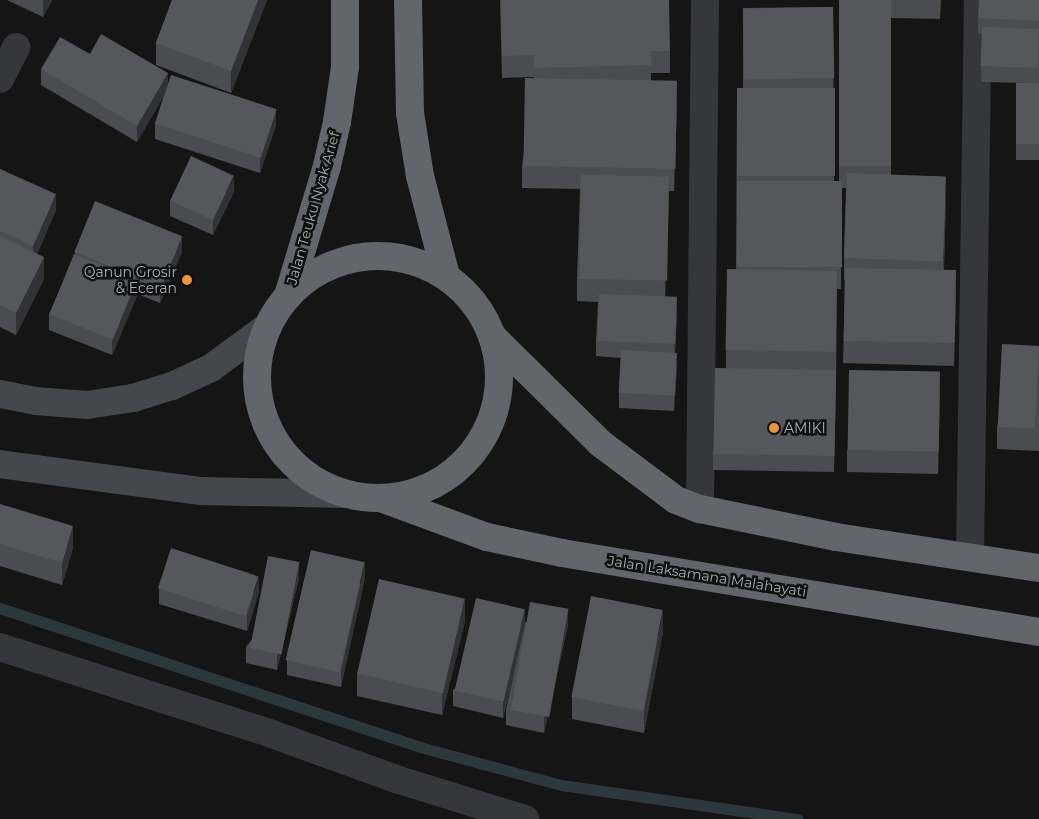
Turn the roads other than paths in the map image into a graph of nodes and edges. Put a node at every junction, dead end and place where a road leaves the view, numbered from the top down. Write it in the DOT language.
graph roads {
  1 [pos="345,0"];
  2 [pos="408,0"];
  3 [pos="705,0"];
  4 [pos="978,0"];
  5 [pos="16,47"];
  6 [pos="0,79"];
  7 [pos="446,276"];
  8 [pos="288,296"];
  9 [pos="268,326"];
  10 [pos="493,337"];
  11 [pos="0,394"];
  12 [pos="8,466"];
  13 [pos="346,494"];
  14 [pos="380,498"];
  15 [pos="700,509"];
  16 [pos="970,556"];
  17 [pos="1039,568"];
  18 [pos="1039,632"];
  19 [pos="0,646"];
  20 [pos="525,819"];
  1 -- 8 [label="highway, Jalan Teuku Nyak Arief"];
  2 -- 7 [label="highway"];
  3 -- 15 [label="street"];
  4 -- 16 [label="street"];
  5 -- 6 [label="street"];
  7 -- 8 [label="highway"];
  7 -- 10 [label="highway"];
  8 -- 9 [label="highway"];
  9 -- 11 [label="main road"];
  9 -- 13 [label="highway"];
  10 -- 14 [label="highway"];
  10 -- 15 [label="highway"];
  12 -- 13 [label="main road"];
  13 -- 14 [label="highway"];
  14 -- 18 [label="highway, Jalan Laksamana Malahayati"];
  15 -- 16 [label="highway"];
  16 -- 17 [label="highway"];
  19 -- 20 [label="street"];
}
